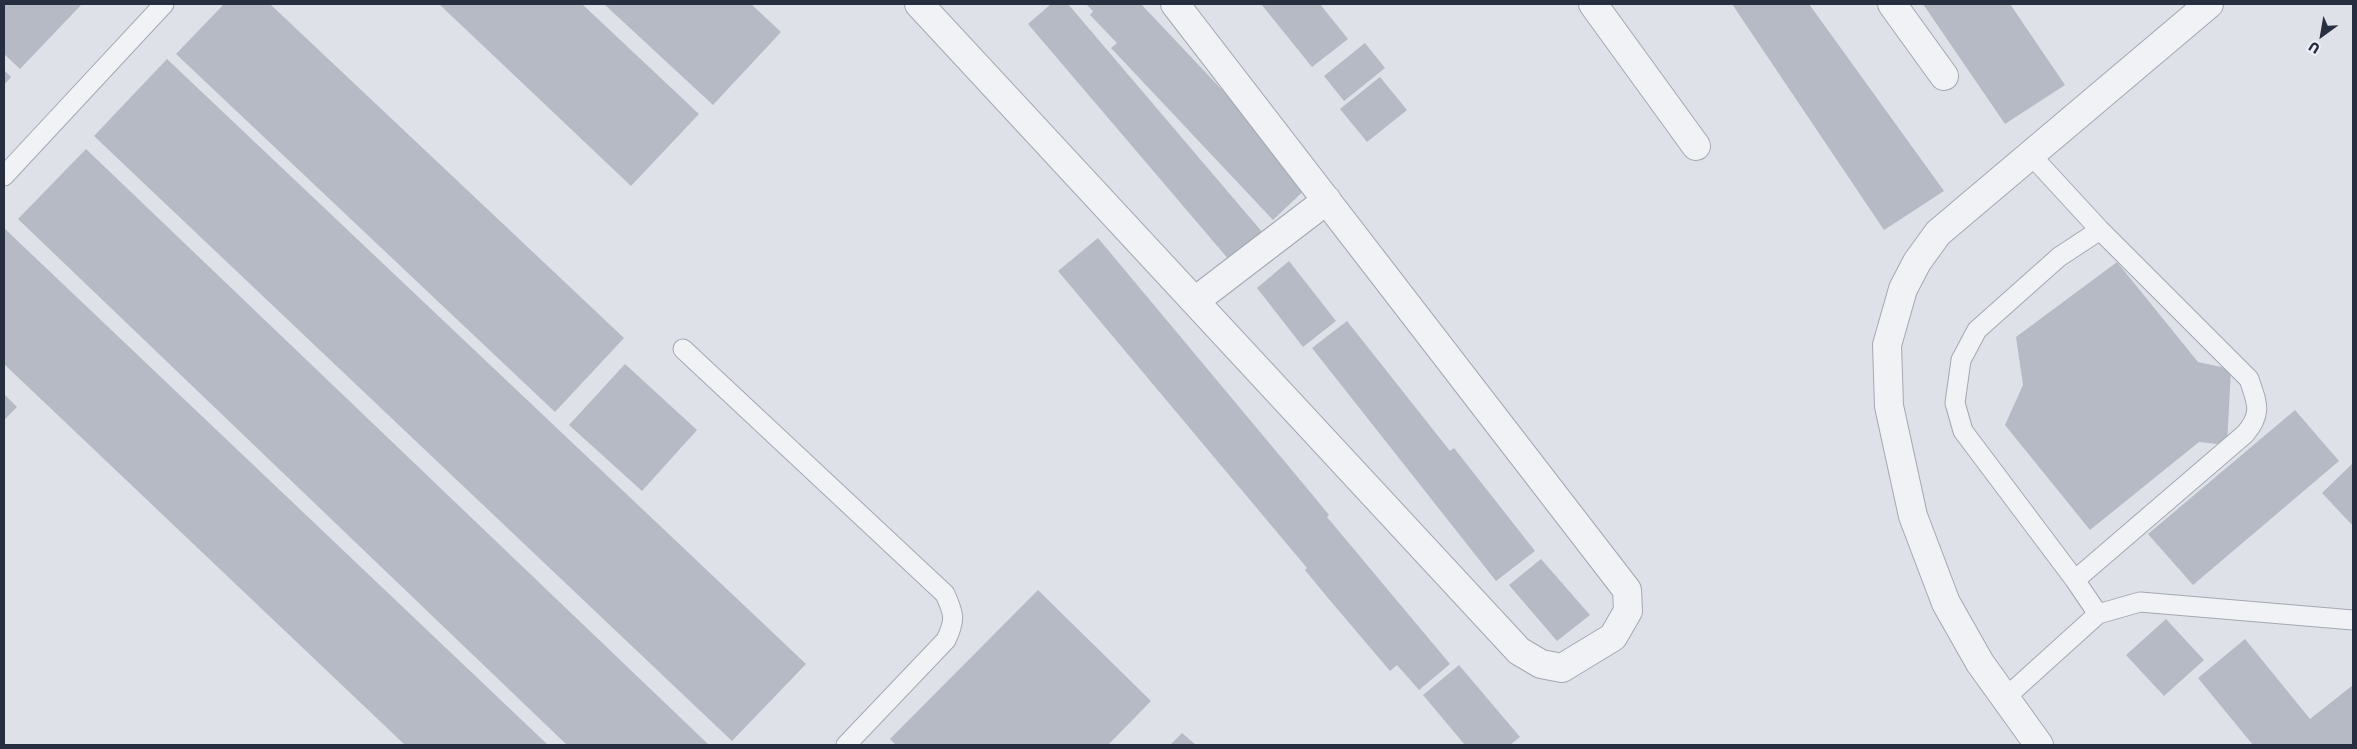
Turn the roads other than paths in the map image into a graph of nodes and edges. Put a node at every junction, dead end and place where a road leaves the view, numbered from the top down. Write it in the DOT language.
graph roads {
  1 [pos="164,4"];
  2 [pos="919,4"];
  3 [pos="1175,4"];
  4 [pos="1594,4"];
  5 [pos="1892,4"];
  6 [pos="2209,4"];
  7 [pos="1944,76"];
  8 [pos="1696,146"];
  9 [pos="2030,154"];
  10 [pos="4,176"];
  11 [pos="1327,200"];
  12 [pos="2100,230"];
  13 [pos="1195,301"];
  14 [pos="683,349"];
  15 [pos="2075,580"];
  16 [pos="2098,614"];
  17 [pos="2353,620"];
  18 [pos="2004,700"];
  19 [pos="846,745"];
  20 [pos="2039,745"];
  1 -- 10 [label="lane"];
  2 -- 13 [label="street"];
  3 -- 11 [label="street"];
  4 -- 8 [label="street"];
  5 -- 7 [label="street"];
  6 -- 9 [label="street"];
  9 -- 12 [label="lane"];
  9 -- 18 [label="street"];
  11 -- 13 [label="street"];
  11 -- 13 [label="street"];
  12 -- 15 [label="lane"];
  12 -- 15 [label="lane"];
  14 -- 19 [label="lane"];
  15 -- 16 [label="lane"];
  16 -- 17 [label="lane"];
  16 -- 18 [label="lane"];
  18 -- 20 [label="street"];
}
